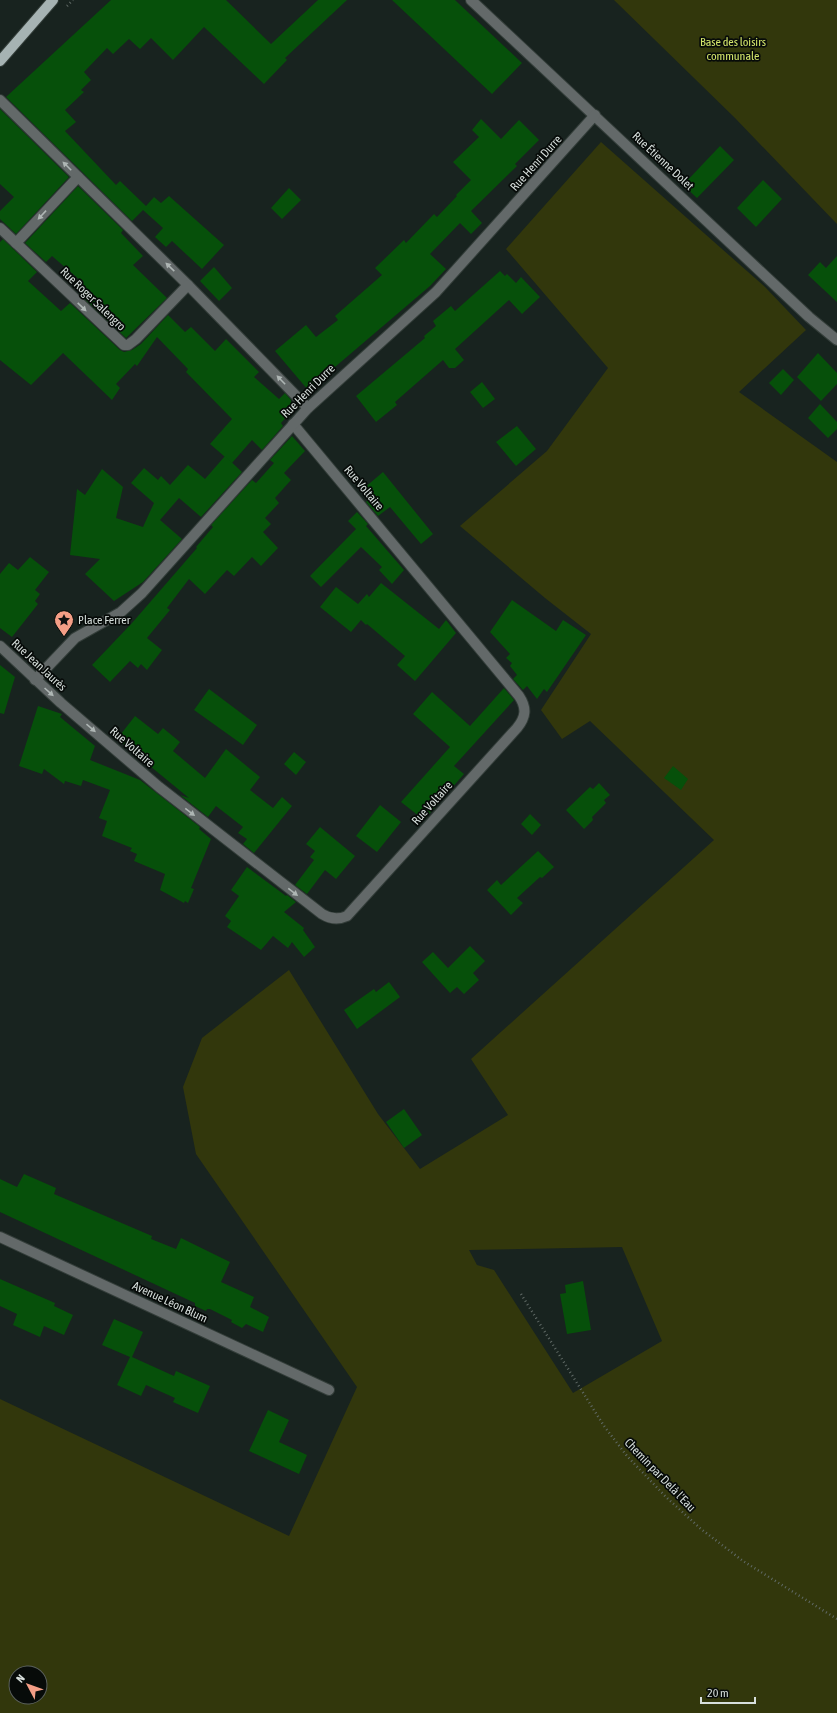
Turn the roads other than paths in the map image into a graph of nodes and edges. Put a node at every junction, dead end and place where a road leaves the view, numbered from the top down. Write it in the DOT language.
graph roads {
  1 [pos="53,0"];
  2 [pos="60,0"];
  3 [pos="471,0"];
  4 [pos="39,17"];
  5 [pos="0,61"];
  6 [pos="0,100"];
  7 [pos="596,115"];
  8 [pos="78,177"];
  9 [pos="0,228"];
  10 [pos="16,243"];
  11 [pos="188,285"];
  12 [pos="837,340"];
  13 [pos="308,408"];
  14 [pos="293,424"];
  15 [pos="0,646"];
  16 [pos="35,680"];
  17 [pos="61,703"];
  18 [pos="0,1237"];
  19 [pos="329,1390"];
  1 -- 4 [label="main road"];
  2 -- 4 [label="main road"];
  3 -- 7 [label="street, Rue Étienne Dolet"];
  4 -- 5 [label="main road"];
  8 -- 6 [label="street, one-way"];
  7 -- 12 [label="street, Rue Étienne Dolet"];
  7 -- 13 [label="street, Rue Henri Durre"];
  8 -- 10 [label="street, one-way"];
  11 -- 8 [label="street, one-way"];
  9 -- 10 [label="street, Rue Roger Salengro"];
  10 -- 11 [label="street, Rue Roger Salengro, one-way"];
  13 -- 11 [label="street, one-way"];
  13 -- 14 [label="street, Rue Henri Durre"];
  14 -- 16 [label="street, Rue Henri Durre"];
  17 -- 14 [label="street, Rue Voltaire, one-way"];
  15 -- 16 [label="street, Rue Jean Jaurès"];
  16 -- 17 [label="street, Rue Jean Jaurès, one-way"];
  18 -- 19 [label="street, Avenue Léon Blum"];
}
